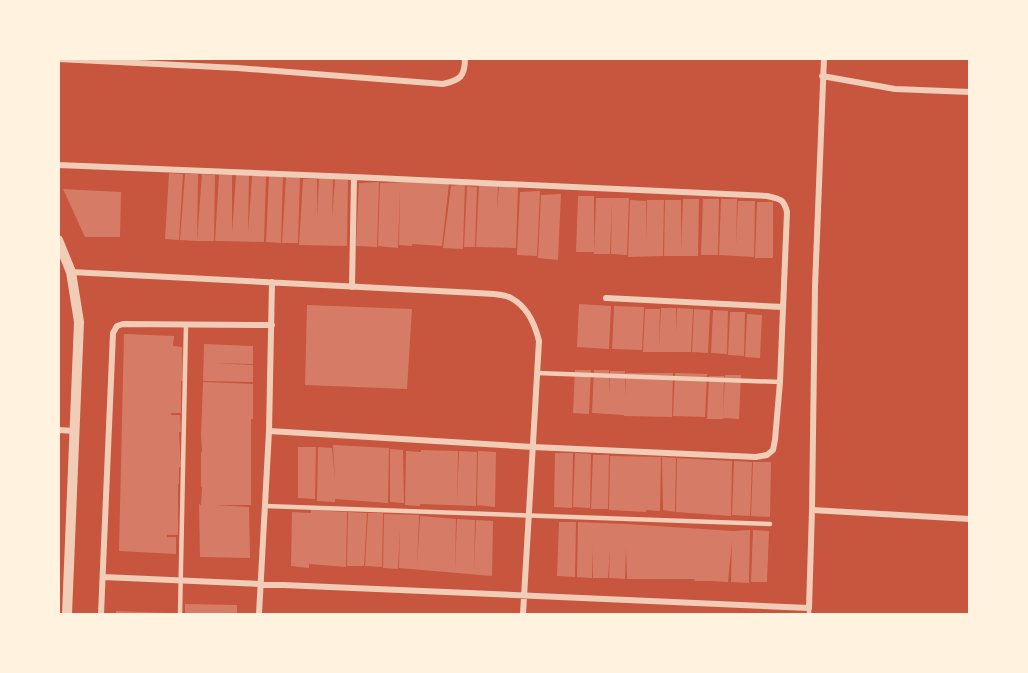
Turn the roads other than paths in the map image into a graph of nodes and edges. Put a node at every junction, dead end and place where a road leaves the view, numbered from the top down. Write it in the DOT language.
graph roads {
  1 [pos="234,58"];
  2 [pos="465,58"];
  3 [pos="824,58"];
  4 [pos="58,59"];
  5 [pos="138,60"];
  6 [pos="237,68"];
  7 [pos="822,76"];
  8 [pos="969,92"];
  9 [pos="58,165"];
  10 [pos="354,177"];
  11 [pos="58,240"];
  12 [pos="71,273"];
  13 [pos="272,282"];
  14 [pos="352,286"];
  15 [pos="606,298"];
  16 [pos="783,307"];
  17 [pos="186,324"];
  18 [pos="272,325"];
  19 [pos="537,373"];
  20 [pos="780,382"];
  21 [pos="58,430"];
  22 [pos="75,431"];
  23 [pos="269,431"];
  24 [pos="533,447"];
  25 [pos="265,506"];
  26 [pos="812,510"];
  27 [pos="529,514"];
  28 [pos="969,519"];
  29 [pos="770,524"];
  30 [pos="103,577"];
  31 [pos="181,581"];
  32 [pos="260,584"];
  33 [pos="525,596"];
  34 [pos="809,611"];
  35 [pos="67,615"];
  36 [pos="101,615"];
  37 [pos="180,615"];
  38 [pos="259,615"];
  39 [pos="523,615"];
  1 -- 6 [label="street"];
  2 -- 6 [label="street"];
  3 -- 7 [label="street"];
  4 -- 5 [label="street"];
  5 -- 6 [label="street"];
  7 -- 8 [label="street"];
  7 -- 26 [label="street"];
  9 -- 10 [label="street"];
  10 -- 14 [label="street"];
  10 -- 16 [label="street"];
  11 -- 12 [label="street"];
  12 -- 13 [label="street"];
  12 -- 22 [label="street"];
  13 -- 14 [label="street"];
  13 -- 18 [label="street"];
  14 -- 19 [label="street"];
  15 -- 16 [label="street"];
  16 -- 20 [label="street"];
  17 -- 18 [label="street"];
  17 -- 30 [label="street"];
  17 -- 31 [label="lane"];
  18 -- 23 [label="street"];
  19 -- 20 [label="lane"];
  19 -- 24 [label="street"];
  20 -- 24 [label="street"];
  21 -- 22 [label="street"];
  22 -- 35 [label="street"];
  23 -- 24 [label="street"];
  23 -- 25 [label="street"];
  24 -- 27 [label="street"];
  25 -- 27 [label="lane"];
  25 -- 32 [label="street"];
  26 -- 28 [label="street"];
  26 -- 34 [label="street"];
  27 -- 29 [label="lane"];
  27 -- 33 [label="street"];
  30 -- 31 [label="street"];
  30 -- 36 [label="street"];
  31 -- 32 [label="street"];
  31 -- 37 [label="lane"];
  32 -- 33 [label="street"];
  32 -- 38 [label="street"];
  33 -- 34 [label="street"];
  33 -- 39 [label="street"];
}
